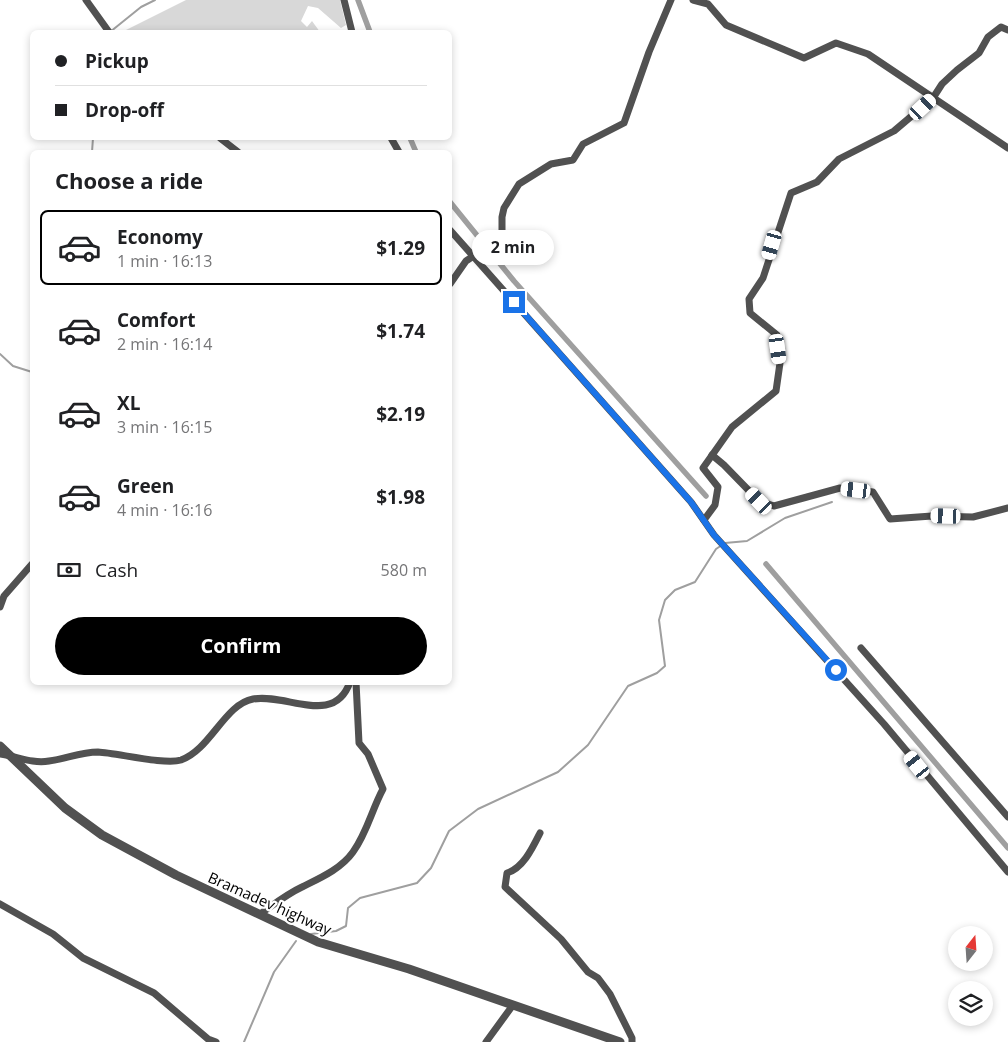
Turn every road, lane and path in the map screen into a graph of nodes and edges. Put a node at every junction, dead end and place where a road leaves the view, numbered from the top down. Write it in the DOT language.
graph roads {
  1 [pos="86,0"];
  2 [pos="344,0"];
  3 [pos="671,0"];
  4 [pos="693,0"];
  5 [pos="108,30"];
  6 [pos="352,30"];
  7 [pos="1008,30"];
  8 [pos="933,98"];
  9 [pos="223,140"];
  10 [pos="1008,148"];
  11 [pos="235,150"];
  12 [pos="452,232"];
  13 [pos="474,256"];
  14 [pos="452,281"];
  15 [pos="712,455"];
  16 [pos="1008,508"];
  17 [pos="704,520"];
  18 [pos="30,566"];
  19 [pos="0,607"];
  20 [pos="861,648"];
  21 [pos="349,685"];
  22 [pos="356,685"];
  23 [pos="0,746"];
  24 [pos="5,755"];
  25 [pos="1008,817"];
  26 [pos="540,833"];
  27 [pos="1008,872"];
  28 [pos="0,904"];
  29 [pos="260,914"];
  30 [pos="514,1005"];
  31 [pos="208,1040"];
  32 [pos="216,1042"];
  33 [pos="486,1042"];
  34 [pos="620,1042"];
  35 [pos="632,1042"];
  1 -- 5 [label="street"];
  2 -- 6 [label="street"];
  3 -- 13 [label="street"];
  4 -- 8 [label="street"];
  7 -- 8 [label="street"];
  8 -- 10 [label="street"];
  8 -- 15 [label="street"];
  9 -- 11 [label="street"];
  12 -- 13 [label="street"];
  13 -- 14 [label="street"];
  13 -- 17 [label="street"];
  15 -- 16 [label="street"];
  15 -- 17 [label="street"];
  17 -- 27 [label="street"];
  18 -- 19 [label="street"];
  20 -- 25 [label="street"];
  21 -- 24 [label="street"];
  22 -- 29 [label="street"];
  23 -- 24 [label="street, Bramadev highway"];
  24 -- 29 [label="street, Bramadev highway"];
  26 -- 35 [label="street"];
  28 -- 31 [label="street"];
  29 -- 30 [label="street, Bramadev highway"];
  30 -- 33 [label="street"];
  30 -- 34 [label="street, Bramadev highway"];
  31 -- 32 [label="street"];
}
